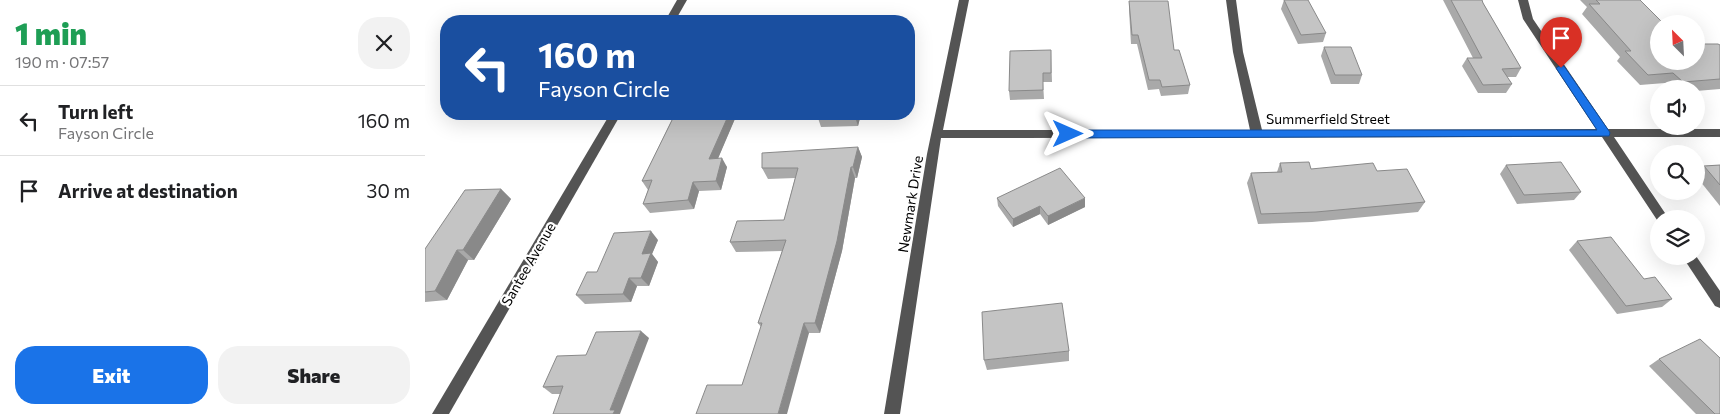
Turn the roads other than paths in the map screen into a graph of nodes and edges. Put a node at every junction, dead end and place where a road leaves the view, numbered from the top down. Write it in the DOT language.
graph roads {
  1 [pos="682,0"];
  2 [pos="964,0"];
  3 [pos="1231,0"];
  4 [pos="1523,0"];
  5 [pos="673,15"];
  6 [pos="612,120"];
  7 [pos="1257,133"];
  8 [pos="1605,133"];
  9 [pos="1720,133"];
  10 [pos="937,134"];
  11 [pos="1657,210"];
  12 [pos="1694,265"];
  13 [pos="1720,302"];
  14 [pos="440,414"];
  15 [pos="892,414"];
  1 -- 5 [label="street"];
  2 -- 10 [label="street, Newmark Drive"];
  3 -- 7 [label="street"];
  4 -- 8 [label="street"];
  6 -- 14 [label="street, Santee Avenue"];
  7 -- 8 [label="street, Summerfield Street"];
  7 -- 10 [label="street, Summerfield Street"];
  8 -- 9 [label="street, Summerfield Street"];
  8 -- 11 [label="street"];
  10 -- 15 [label="street, Newmark Drive"];
  12 -- 13 [label="street"];
}
